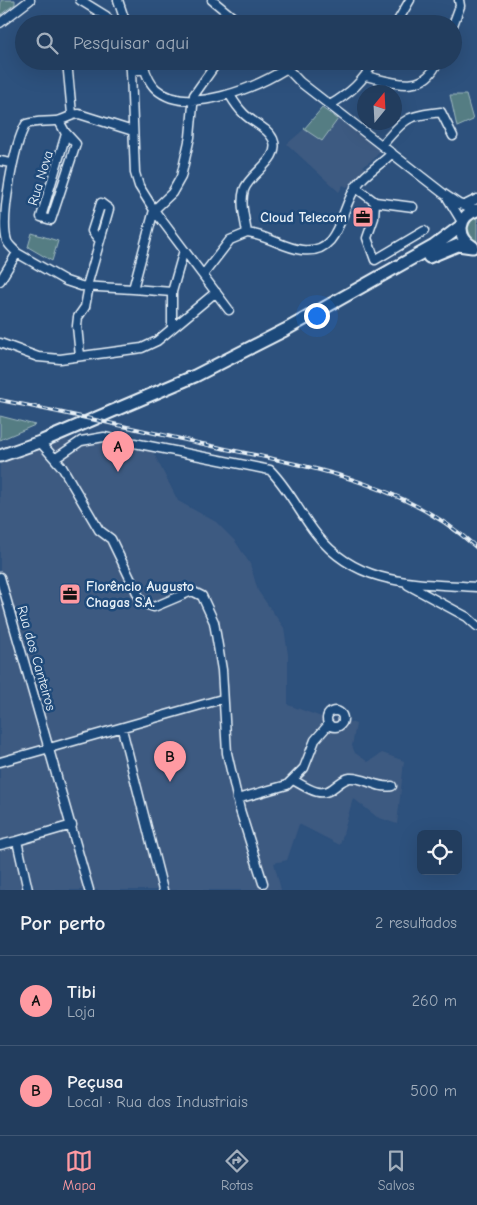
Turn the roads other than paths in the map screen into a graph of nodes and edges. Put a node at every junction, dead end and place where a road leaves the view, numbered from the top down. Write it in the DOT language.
graph roads {
  1 [pos="30,0"];
  2 [pos="80,0"];
  3 [pos="118,0"];
  4 [pos="212,0"];
  5 [pos="410,0"];
  6 [pos="459,0"];
  7 [pos="104,15"];
  8 [pos="123,15"];
  9 [pos="230,15"];
  10 [pos="401,15"];
  11 [pos="457,15"];
  12 [pos="0,24"];
  13 [pos="67,70"];
  14 [pos="145,70"];
  15 [pos="211,70"];
  16 [pos="284,70"];
  17 [pos="289,70"];
  18 [pos="369,70"];
  19 [pos="435,70"];
  20 [pos="131,71"];
  21 [pos="366,76"];
  22 [pos="230,95"];
  23 [pos="194,101"];
  24 [pos="330,105"];
  25 [pos="72,114"];
  26 [pos="59,120"];
  27 [pos="133,130"];
  28 [pos="66,134"];
  29 [pos="453,136"];
  30 [pos="382,145"];
  31 [pos="392,153"];
  32 [pos="0,161"];
  33 [pos="11,163"];
  34 [pos="355,187"];
  35 [pos="444,194"];
  36 [pos="477,199"];
  37 [pos="375,202"];
  38 [pos="463,206"];
  39 [pos="413,207"];
  40 [pos="154,210"];
  41 [pos="477,210"];
  42 [pos="461,224"];
  43 [pos="424,231"];
  44 [pos="248,233"];
  45 [pos="100,241"];
  46 [pos="475,248"];
  47 [pos="184,250"];
  48 [pos="17,253"];
  49 [pos="204,276"];
  50 [pos="0,281"];
  51 [pos="88,286"];
  52 [pos="133,289"];
  53 [pos="172,292"];
  54 [pos="216,292"];
  55 [pos="352,292"];
  56 [pos="230,310"];
  57 [pos="172,328"];
  58 [pos="0,343"];
  59 [pos="80,356"];
  60 [pos="40,442"];
  61 [pos="0,456"];
  62 [pos="56,458"];
  63 [pos="0,577"];
  64 [pos="404,582"];
  65 [pos="477,587"];
  66 [pos="477,626"];
  67 [pos="222,699"];
  68 [pos="330,724"];
  69 [pos="122,729"];
  70 [pos="50,747"];
  71 [pos="0,762"];
  72 [pos="293,780"];
  73 [pos="392,786"];
  74 [pos="238,800"];
  75 [pos="72,824"];
  76 [pos="18,841"];
  77 [pos="0,845"];
  78 [pos="263,883"];
  79 [pos="28,890"];
  80 [pos="88,890"];
  81 [pos="163,890"];
  1 -- 12 [label="street"];
  2 -- 7 [label="street"];
  3 -- 8 [label="street"];
  4 -- 9 [label="street"];
  5 -- 10 [label="street"];
  6 -- 11 [label="street"];
  13 -- 25 [label="street"];
  14 -- 23 [label="street"];
  15 -- 23 [label="street"];
  16 -- 22 [label="street"];
  17 -- 24 [label="street"];
  18 -- 21 [label="street"];
  19 -- 21 [label="street"];
  20 -- 27 [label="street"];
  21 -- 24 [label="street"];
  22 -- 23 [label="street"];
  22 -- 44 [label="street"];
  23 -- 40 [label="street"];
  24 -- 30 [label="street"];
  25 -- 26 [label="street"];
  25 -- 27 [label="street"];
  26 -- 28 [label="street, Rua Nova"];
  26 -- 33 [label="street"];
  27 -- 40 [label="street"];
  28 -- 28 [label="street, Rua Nova"];
  29 -- 30 [label="street"];
  30 -- 31 [label="street"];
  31 -- 34 [label="street"];
  31 -- 35 [label="street"];
  32 -- 33 [label="street"];
  33 -- 48 [label="street"];
  34 -- 37 [label="street"];
  34 -- 44 [label="street"];
  35 -- 38 [label="street"];
  35 -- 42 [label="street"];
  36 -- 38 [label="street"];
  37 -- 39 [label="street"];
  37 -- 43 [label="street"];
  38 -- 41 [label="street"];
  40 -- 47 [label="street"];
  40 -- 52 [label="street"];
  41 -- 42 [label="main road"];
  42 -- 46 [label="main road"];
  42 -- 55 [label="main road"];
  44 -- 49 [label="street"];
  45 -- 51 [label="street"];
  46 -- 55 [label="main road"];
  47 -- 49 [label="street"];
  47 -- 53 [label="street"];
  48 -- 50 [label="street"];
  48 -- 51 [label="street"];
  49 -- 54 [label="street"];
  51 -- 52 [label="street"];
  51 -- 59 [label="street"];
  52 -- 53 [label="street"];
  53 -- 57 [label="street"];
  54 -- 56 [label="street"];
  54 -- 57 [label="street"];
  55 -- 60 [label="main road"];
  57 -- 59 [label="street"];
  58 -- 59 [label="street"];
  60 -- 61 [label="main road"];
  60 -- 67 [label="street"];
  62 -- 64 [label="street"];
  63 -- 70 [label="street, Rua dos Canteiros"];
  64 -- 65 [label="street"];
  64 -- 66 [label="street"];
  67 -- 69 [label="street"];
  67 -- 74 [label="street"];
  68 -- 72 [label="street"];
  69 -- 70 [label="street"];
  69 -- 81 [label="street"];
  70 -- 71 [label="street"];
  70 -- 75 [label="street, Rua dos Canteiros"];
  72 -- 73 [label="street"];
  72 -- 74 [label="street"];
  74 -- 78 [label="street"];
  75 -- 76 [label="street"];
  75 -- 80 [label="street, Rua dos Canteiros"];
  76 -- 77 [label="street"];
  76 -- 79 [label="street"];
}
